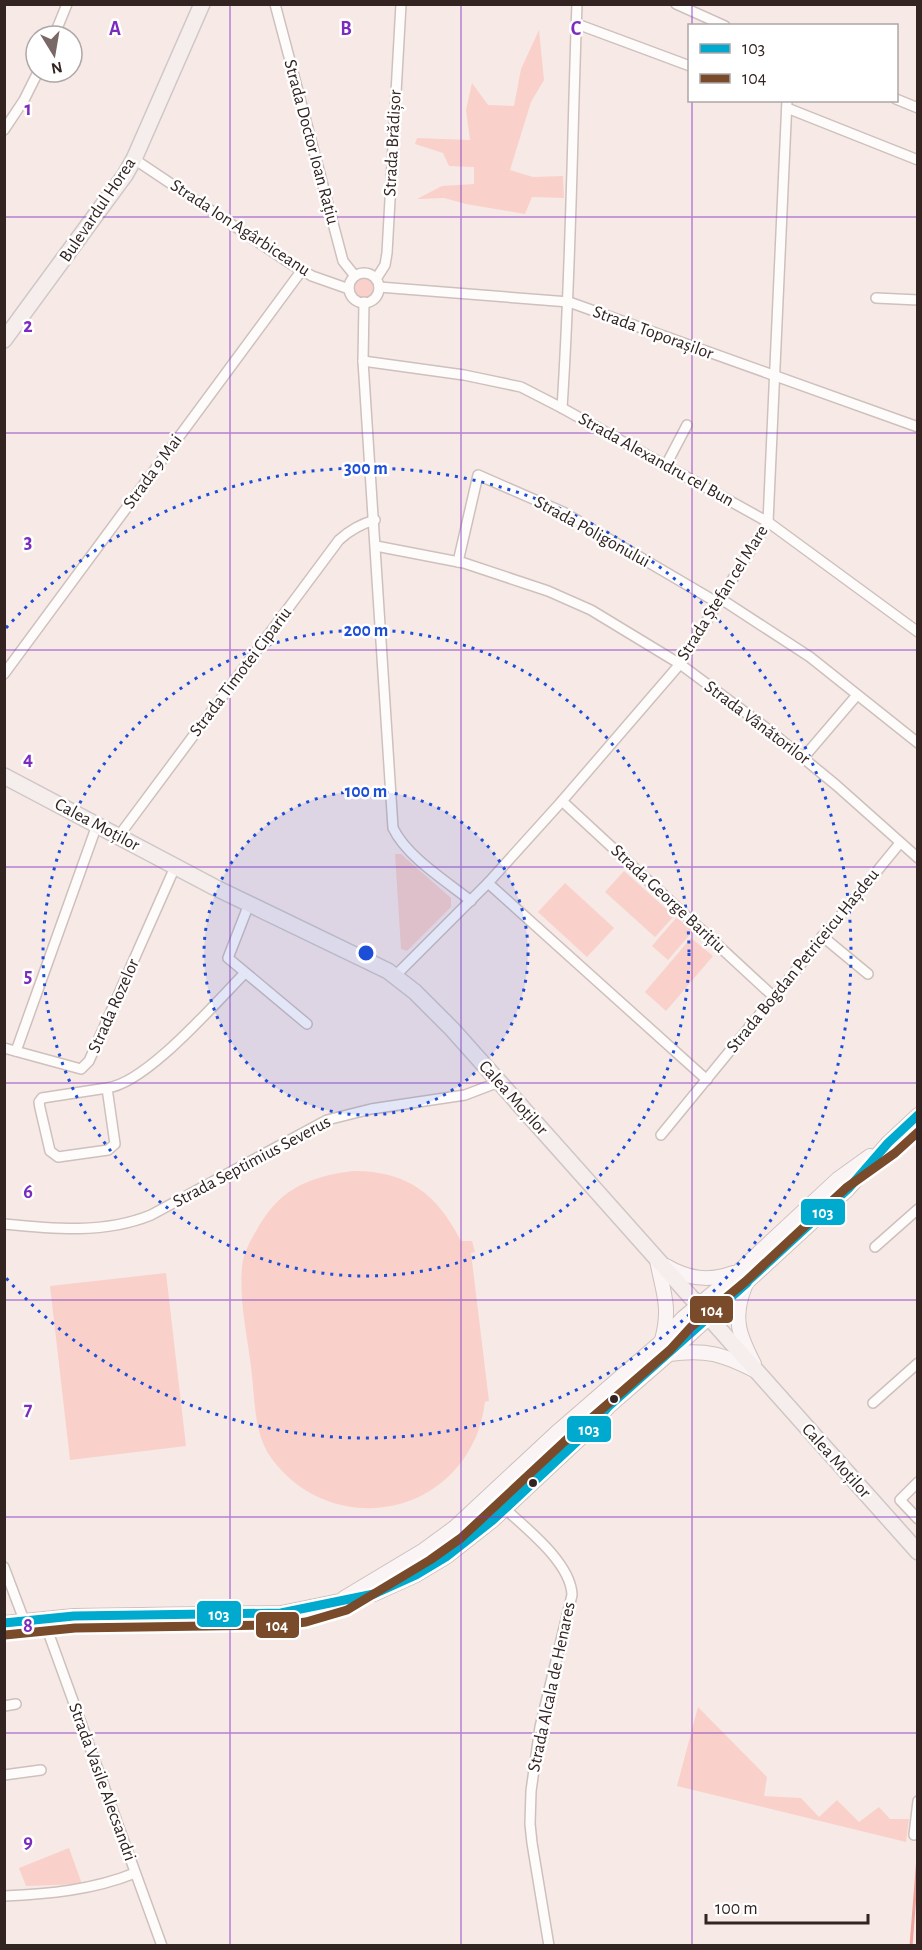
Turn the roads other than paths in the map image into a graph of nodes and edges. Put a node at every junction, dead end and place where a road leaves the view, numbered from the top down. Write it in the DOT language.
graph roads {
  1 [pos="67,4"];
  2 [pos="202,4"];
  3 [pos="275,4"];
  4 [pos="401,4"];
  5 [pos="577,4"];
  6 [pos="676,4"];
  7 [pos="59,24"];
  8 [pos="577,24"];
  9 [pos="721,24"];
  10 [pos="688,65"];
  11 [pos="32,84"];
  12 [pos="898,99"];
  13 [pos="787,104"];
  14 [pos="918,108"];
  15 [pos="4,130"];
  16 [pos="134,159"];
  17 [pos="918,160"];
  18 [pos="302,270"];
  19 [pos="355,276"];
  20 [pos="377,283"];
  21 [pos="350,289"];
  22 [pos="876,298"];
  23 [pos="918,300"];
  24 [pos="364,302"];
  25 [pos="569,302"];
  26 [pos="4,340"];
  27 [pos="363,362"];
  28 [pos="776,378"];
  29 [pos="562,408"];
  30 [pos="687,425"];
  31 [pos="918,427"];
  32 [pos="666,465"];
  33 [pos="375,520"];
  34 [pos="768,522"];
  35 [pos="376,546"];
  36 [pos="458,562"];
  37 [pos="720,601"];
  38 [pos="918,632"];
  39 [pos="680,664"];
  40 [pos="4,674"];
  41 [pos="857,695"];
  42 [pos="918,742"];
  43 [pos="804,757"];
  44 [pos="4,776"];
  45 [pos="562,801"];
  46 [pos="97,825"];
  47 [pos="118,837"];
  48 [pos="900,843"];
  49 [pos="918,858"];
  50 [pos="175,867"];
  51 [pos="488,883"];
  52 [pos="471,901"];
  53 [pos="249,904"];
  54 [pos="822,936"];
  55 [pos="245,973"];
  56 [pos="868,974"];
  57 [pos="395,976"];
  58 [pos="774,997"];
  59 [pos="308,1024"];
  60 [pos="4,1048"];
  61 [pos="16,1051"];
  62 [pos="707,1080"];
  63 [pos="499,1082"];
  64 [pos="107,1088"];
  65 [pos="918,1114"];
  66 [pos="661,1135"];
  67 [pos="888,1143"];
  68 [pos="918,1209"];
  69 [pos="4,1224"];
  70 [pos="876,1247"];
  71 [pos="657,1260"];
  72 [pos="738,1272"];
  73 [pos="747,1283"];
  74 [pos="698,1305"];
  75 [pos="709,1317"];
  76 [pos="662,1341"];
  77 [pos="669,1354"];
  78 [pos="918,1363"];
  79 [pos="757,1372"];
  80 [pos="873,1403"];
  81 [pos="918,1482"];
  82 [pos="490,1495"];
  83 [pos="504,1509"];
  84 [pos="918,1519"];
  85 [pos="918,1552"];
  86 [pos="4,1567"];
  87 [pos="342,1599"];
  88 [pos="43,1618"];
  89 [pos="24,1620"];
  90 [pos="4,1623"];
  91 [pos="16,1704"];
  92 [pos="4,1706"];
  93 [pos="41,1770"];
  94 [pos="4,1775"];
  95 [pos="918,1801"];
  96 [pos="916,1822"];
  97 [pos="914,1835"];
  98 [pos="135,1874"];
  99 [pos="4,1896"];
  100 [pos="162,1946"];
  101 [pos="549,1946"];
  1 -- 7 [label="street"];
  2 -- 16 [label="main road, Bulevardul Horea"];
  3 -- 19 [label="street, Strada Doctor Ioan Rațiu"];
  4 -- 20 [label="street, Strada Brădișor"];
  5 -- 8 [label="street"];
  6 -- 9 [label="street"];
  8 -- 10 [label="street"];
  8 -- 25 [label="street"];
  11 -- 15 [label="street"];
  12 -- 14 [label="street"];
  13 -- 17 [label="street"];
  13 -- 28 [label="street, Strada Ștefan cel Mare"];
  16 -- 18 [label="street, Strada Ion Agârbiceanu"];
  16 -- 26 [label="main road, Bulevardul Horea"];
  18 -- 21 [label="street, Strada Ion Agârbiceanu"];
  18 -- 40 [label="street, Strada 9 Mai"];
  19 -- 20 [label="street"];
  19 -- 21 [label="street"];
  20 -- 24 [label="street"];
  20 -- 25 [label="street, Strada Toporașilor"];
  21 -- 24 [label="street"];
  22 -- 23 [label="street"];
  24 -- 27 [label="street"];
  25 -- 28 [label="street, Strada Toporașilor"];
  25 -- 29 [label="street"];
  27 -- 29 [label="street, Strada Alexandru cel Bun"];
  27 -- 33 [label="street"];
  28 -- 31 [label="street, Strada Toporașilor"];
  28 -- 34 [label="street, Strada Ștefan cel Mare"];
  29 -- 32 [label="street, Strada Alexandru cel Bun"];
  30 -- 32 [label="street"];
  32 -- 34 [label="street, Strada Alexandru cel Bun"];
  33 -- 35 [label="street"];
  33 -- 47 [label="street, Strada Timotei Cipariu"];
  34 -- 37 [label="street, Strada Ștefan cel Mare"];
  34 -- 38 [label="street, Strada Alexandru cel Bun"];
  35 -- 36 [label="street, Strada Vânătorilor"];
  35 -- 52 [label="street"];
  36 -- 37 [label="street, Strada Poligonului"];
  36 -- 39 [label="street, Strada Vânătorilor"];
  37 -- 39 [label="street, Strada Ștefan cel Mare"];
  37 -- 41 [label="street, Strada Poligonului"];
  39 -- 43 [label="street, Strada Vânătorilor"];
  39 -- 45 [label="street, Strada Ștefan cel Mare"];
  41 -- 42 [label="street, Strada Poligonului"];
  41 -- 43 [label="street"];
  43 -- 48 [label="street, Strada Vânătorilor"];
  44 -- 46 [label="main road, Calea Moților"];
  45 -- 51 [label="street, Strada Ștefan cel Mare"];
  45 -- 58 [label="street, Strada George Barițiu"];
  46 -- 47 [label="main road, Calea Moților"];
  46 -- 61 [label="street"];
  47 -- 50 [label="main road, Calea Moților"];
  48 -- 49 [label="street, Strada Vânătorilor"];
  48 -- 54 [label="street, Strada Bogdan Petriceicu Hașdeu"];
  50 -- 53 [label="main road, Calea Moților"];
  50 -- 61 [label="street, Strada Rozelor"];
  51 -- 52 [label="street, Strada Ștefan cel Mare"];
  51 -- 62 [label="street"];
  52 -- 57 [label="street, Strada Ștefan cel Mare"];
  53 -- 55 [label="street"];
  53 -- 57 [label="main road, Calea Moților"];
  54 -- 56 [label="street"];
  54 -- 58 [label="street, Strada Bogdan Petriceicu Hașdeu"];
  55 -- 59 [label="street"];
  55 -- 64 [label="street"];
  57 -- 63 [label="main road, Calea Moților"];
  58 -- 62 [label="street, Strada Bogdan Petriceicu Hașdeu"];
  60 -- 61 [label="street, Strada Rozelor"];
  62 -- 66 [label="street, Strada Bogdan Petriceicu Hașdeu"];
  63 -- 69 [label="street, Strada Septimius Severus"];
  63 -- 71 [label="main road, Calea Moților"];
  64 -- 64 [label="street"];
  65 -- 67 [label="main road"];
  67 -- 72 [label="main road"];
  67 -- 73 [label="main road"];
  68 -- 70 [label="street"];
  71 -- 72 [label="main road"];
  71 -- 74 [label="main road, Calea Moților"];
  71 -- 76 [label="main road"];
  72 -- 74 [label="main road"];
  73 -- 75 [label="main road"];
  73 -- 79 [label="main road"];
  74 -- 75 [label="main road, Calea Moților"];
  74 -- 76 [label="main road"];
  75 -- 77 [label="main road"];
  75 -- 79 [label="main road, Calea Moților"];
  76 -- 82 [label="main road"];
  77 -- 79 [label="main road"];
  77 -- 83 [label="main road"];
  78 -- 80 [label="street"];
  79 -- 85 [label="main road, Calea Moților"];
  81 -- 84 [label="street"];
  82 -- 83 [label="street, Strada Alcala de Henares"];
  82 -- 87 [label="main road"];
  83 -- 87 [label="main road"];
  83 -- 101 [label="street, Strada Alcala de Henares"];
  86 -- 89 [label="street"];
  87 -- 88 [label="main road"];
  88 -- 89 [label="main road"];
  88 -- 98 [label="street, Strada Vasile Alecsandri"];
  89 -- 90 [label="main road"];
  91 -- 92 [label="street"];
  93 -- 94 [label="street"];
  95 -- 96 [label="street"];
  96 -- 97 [label="street"];
  98 -- 99 [label="street"];
  98 -- 100 [label="street, Strada Vasile Alecsandri"];
}
